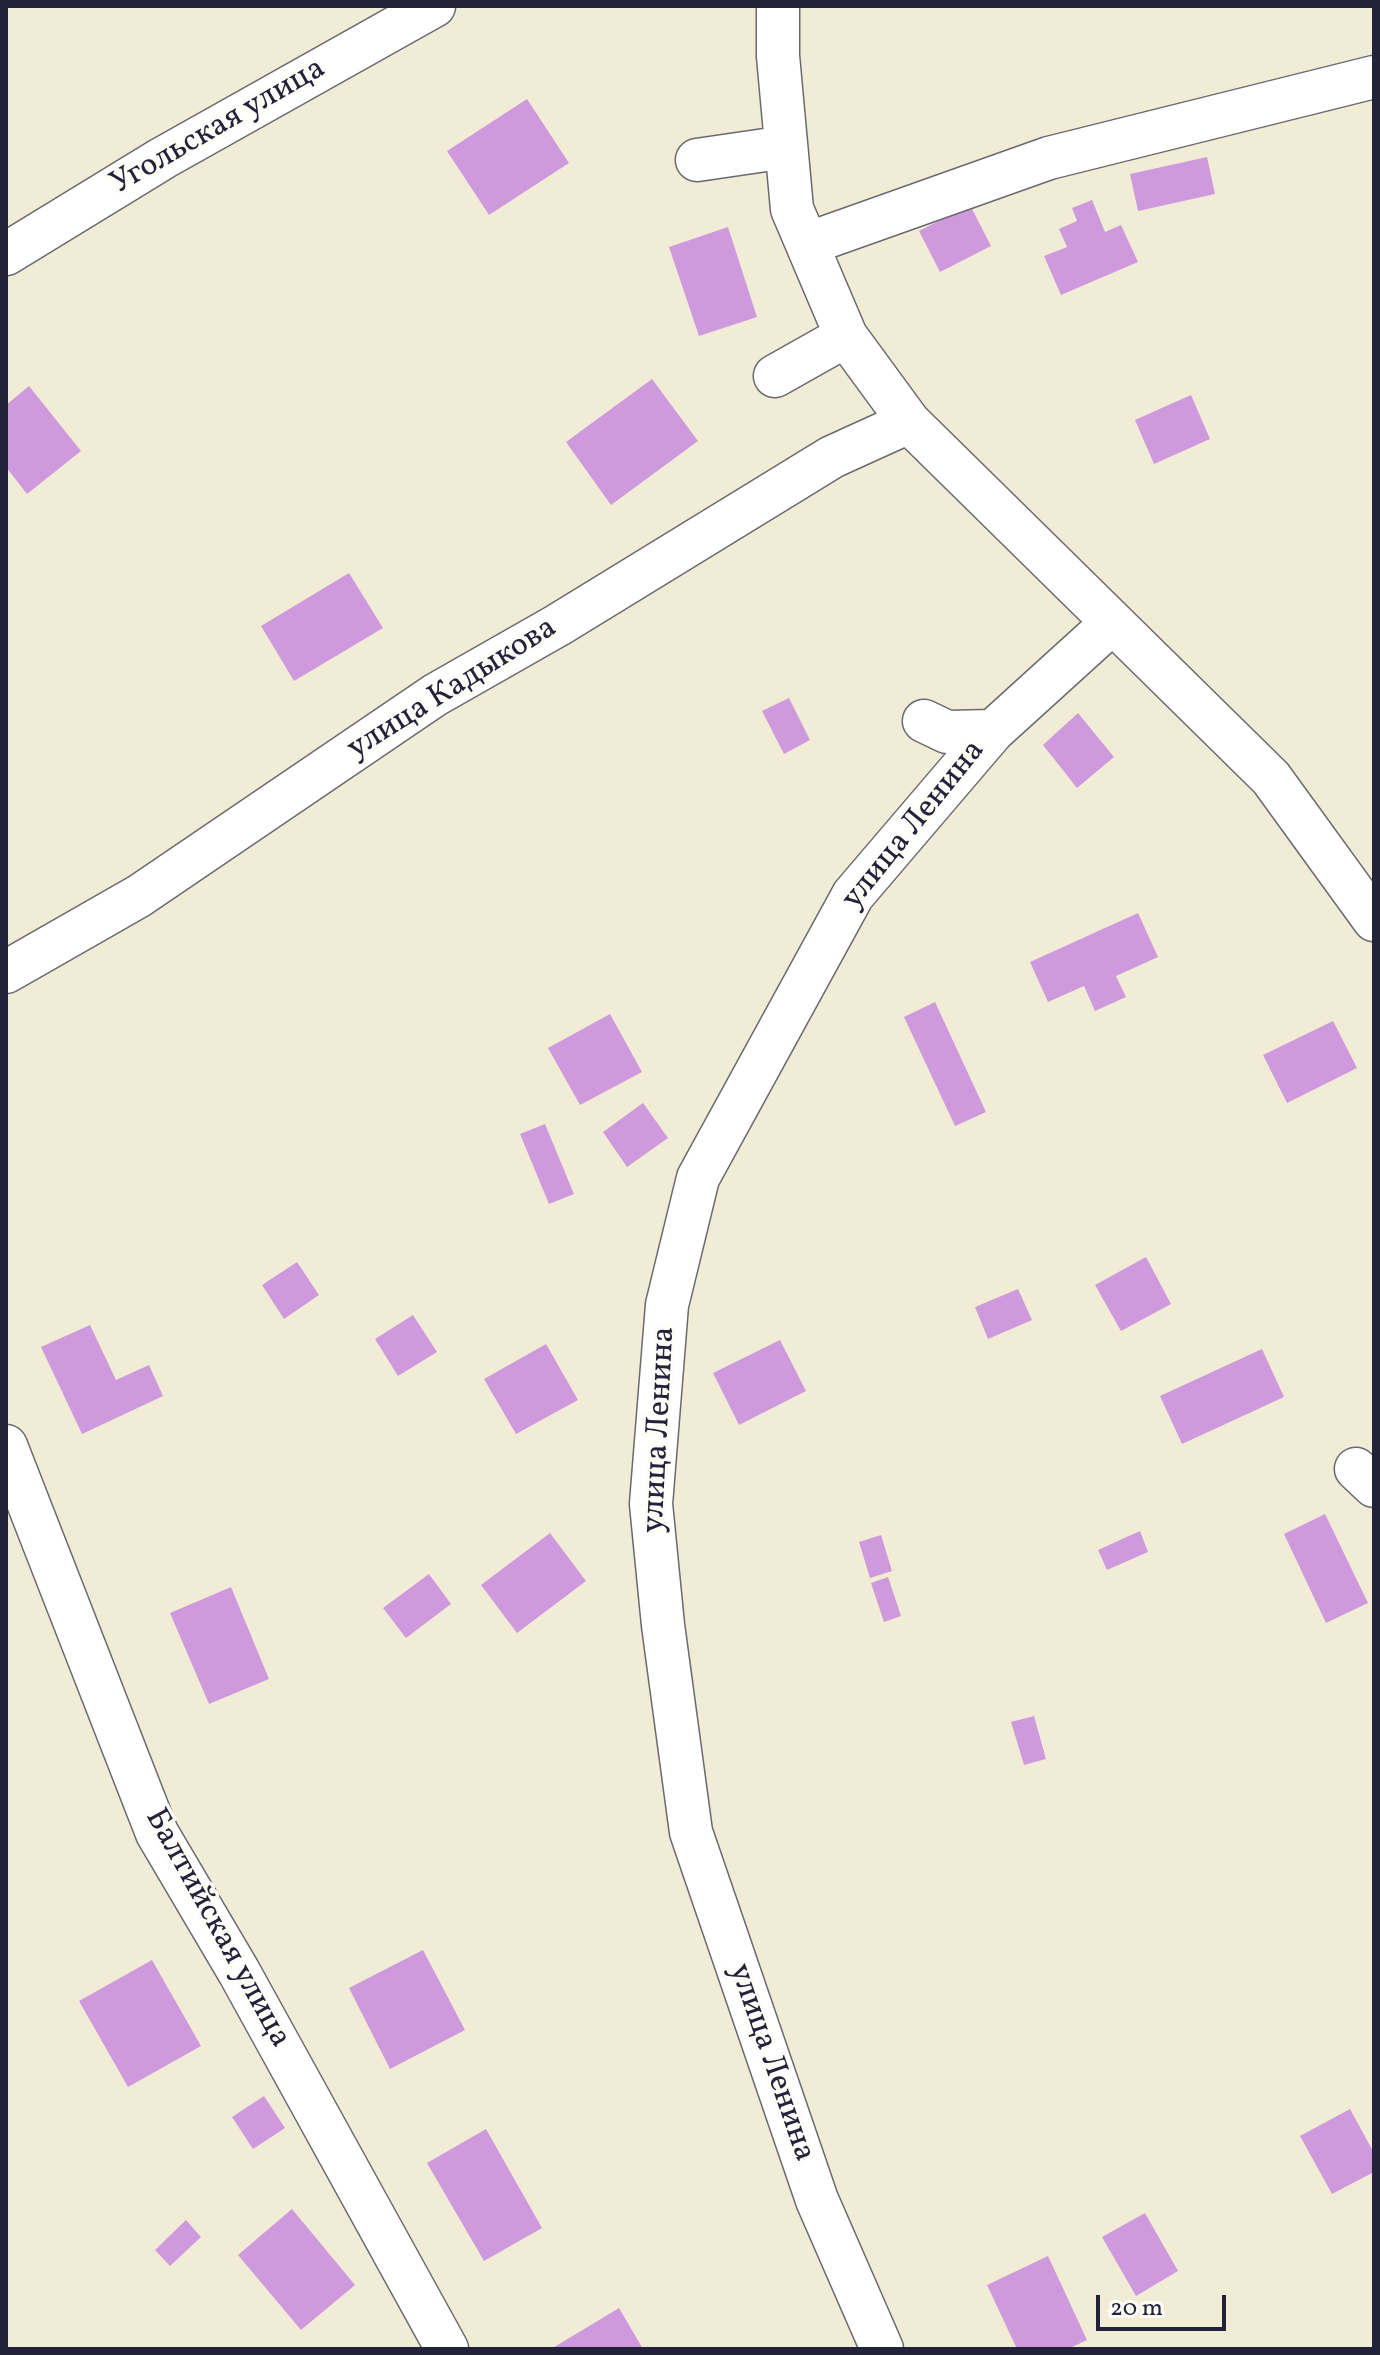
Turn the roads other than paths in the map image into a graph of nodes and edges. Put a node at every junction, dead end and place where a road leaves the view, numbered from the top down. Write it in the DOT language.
graph roads {
  1 [pos="434,6"];
  2 [pos="778,6"];
  3 [pos="1374,77"];
  4 [pos="786,147"];
  5 [pos="697,160"];
  6 [pos="807,244"];
  7 [pos="6,254"];
  8 [pos="846,336"];
  9 [pos="775,376"];
  10 [pos="909,422"];
  11 [pos="1112,623"];
  12 [pos="924,721"];
  13 [pos="993,731"];
  14 [pos="1374,920"];
  15 [pos="6,972"];
  16 [pos="6,1446"];
  17 [pos="447,2349"];
  18 [pos="882,2349"];
  1 -- 7 [label="street, Угольская улица"];
  2 -- 4 [label="street"];
  3 -- 6 [label="street"];
  4 -- 5 [label="street"];
  4 -- 6 [label="street"];
  6 -- 8 [label="street"];
  8 -- 9 [label="street"];
  8 -- 10 [label="street"];
  10 -- 11 [label="street"];
  10 -- 15 [label="street, улица Кадыкова"];
  11 -- 13 [label="street, улица Ленина"];
  11 -- 14 [label="street"];
  12 -- 13 [label="street"];
  13 -- 18 [label="street, улица Ленина"];
  16 -- 17 [label="street, Балтийская улица"];
}
